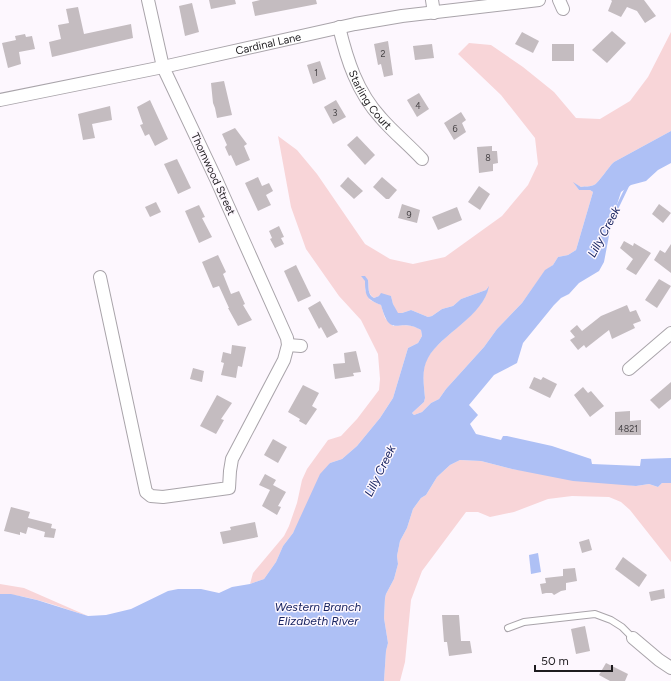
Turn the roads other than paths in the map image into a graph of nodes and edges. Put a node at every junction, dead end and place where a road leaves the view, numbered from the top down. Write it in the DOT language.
graph roads {
  1 [pos="148,0"];
  2 [pos="432,0"];
  3 [pos="539,0"];
  4 [pos="434,13"];
  5 [pos="339,27"];
  6 [pos="163,66"];
  7 [pos="0,100"];
  8 [pos="422,159"];
  9 [pos="100,277"];
  10 [pos="671,333"];
  11 [pos="288,345"];
  12 [pos="301,346"];
  13 [pos="629,369"];
  14 [pos="508,628"];
  15 [pos="633,638"];
  16 [pos="671,668"];
  1 -- 6 [label="street, Thornwood Street"];
  2 -- 4 [label="street"];
  3 -- 4 [label="street, Cardinal Lane"];
  4 -- 5 [label="street, Cardinal Lane"];
  5 -- 6 [label="street, Cardinal Lane"];
  5 -- 8 [label="street, Starling Court"];
  6 -- 7 [label="street, Cardinal Lane"];
  6 -- 11 [label="street, Thornwood Street"];
  9 -- 11 [label="street"];
  10 -- 13 [label="street"];
  11 -- 12 [label="street"];
  14 -- 15 [label="lane"];
  15 -- 16 [label="street"];
}
